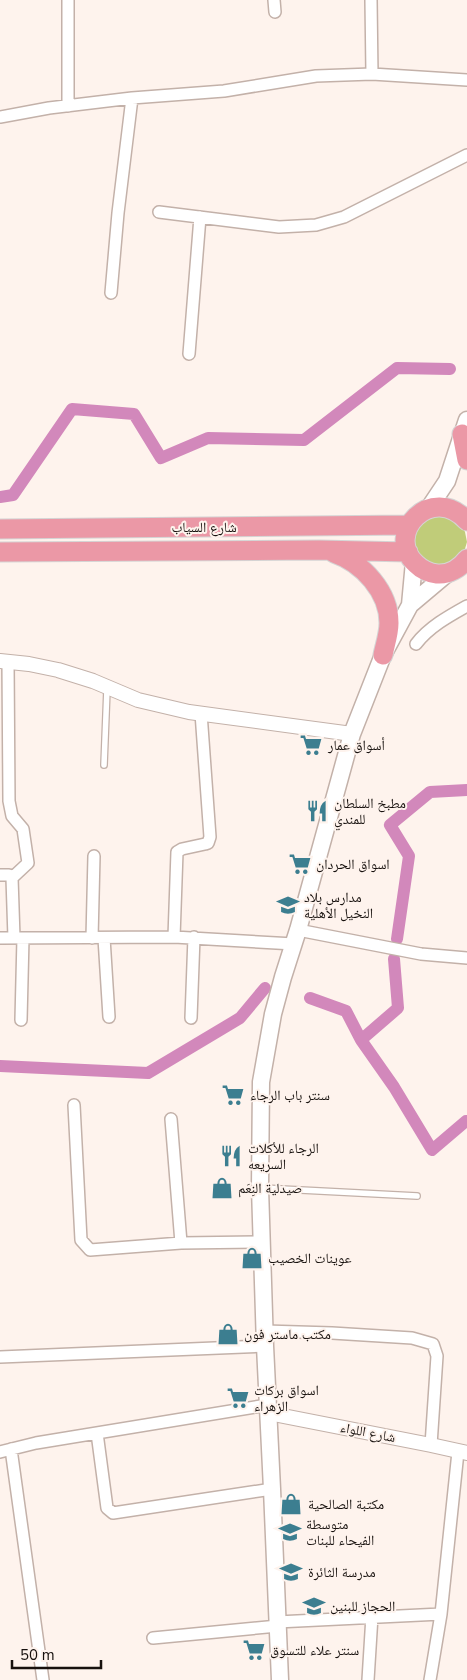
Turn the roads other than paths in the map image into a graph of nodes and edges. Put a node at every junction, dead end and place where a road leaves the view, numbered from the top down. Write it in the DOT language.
graph roads {
  1 [pos="68,0"];
  2 [pos="372,0"];
  3 [pos="372,74"];
  4 [pos="467,80"];
  5 [pos="132,98"];
  6 [pos="68,106"];
  7 [pos="0,116"];
  8 [pos="467,155"];
  9 [pos="160,212"];
  10 [pos="200,217"];
  11 [pos="112,293"];
  12 [pos="189,354"];
  13 [pos="465,427"];
  14 [pos="467,460"];
  15 [pos="447,481"];
  16 [pos="429,508"];
  17 [pos="461,516"];
  18 [pos="409,525"];
  19 [pos="0,529"];
  20 [pos="328,550"];
  21 [pos="0,552"];
  22 [pos="411,557"];
  23 [pos="467,559"];
  24 [pos="448,573"];
  25 [pos="410,604"];
  26 [pos="467,606"];
  27 [pos="416,644"];
  28 [pos="384,655"];
  29 [pos="4,662"];
  30 [pos="107,686"];
  31 [pos="201,713"];
  32 [pos="352,734"];
  33 [pos="104,765"];
  34 [pos="94,856"];
  35 [pos="0,875"];
  36 [pos="12,878"];
  37 [pos="174,937"];
  38 [pos="194,937"];
  39 [pos="296,937"];
  40 [pos="0,938"];
  41 [pos="19,938"];
  42 [pos="98,938"];
  43 [pos="467,958"];
  44 [pos="109,1017"];
  45 [pos="191,1018"];
  46 [pos="21,1020"];
  47 [pos="74,1106"];
  48 [pos="170,1119"];
  49 [pos="260,1188"];
  50 [pos="417,1196"];
  51 [pos="262,1242"];
  52 [pos="181,1243"];
  53 [pos="265,1339"];
  54 [pos="0,1357"];
  55 [pos="268,1409"];
  56 [pos="97,1433"];
  57 [pos="431,1445"];
  58 [pos="12,1449"];
  59 [pos="0,1452"];
  60 [pos="463,1452"];
  61 [pos="272,1488"];
  62 [pos="441,1614"];
  63 [pos="372,1616"];
  64 [pos="278,1624"];
  65 [pos="154,1638"];
  66 [pos="43,1680"];
  67 [pos="280,1680"];
  68 [pos="368,1680"];
  69 [pos="430,1680"];
  1 -- 6 [label="street"];
  2 -- 3 [label="street"];
  3 -- 4 [label="street"];
  3 -- 5 [label="street"];
  5 -- 6 [label="street"];
  5 -- 11 [label="street"];
  6 -- 7 [label="street"];
  8 -- 10 [label="street"];
  9 -- 10 [label="street"];
  10 -- 12 [label="street"];
  13 -- 14 [label="main road"];
  13 -- 15 [label="main road"];
  15 -- 16 [label="main road"];
  15 -- 17 [label="main road"];
  16 -- 17 [label="main road"];
  16 -- 18 [label="main road"];
  18 -- 19 [label="main road, شارع السياب"];
  18 -- 22 [label="main road"];
  20 -- 21 [label="main road, شارع السياب"];
  20 -- 22 [label="main road, شارع السياب"];
  20 -- 28 [label="main road"];
  22 -- 24 [label="main road"];
  22 -- 25 [label="main road"];
  23 -- 24 [label="main road"];
  24 -- 25 [label="main road"];
  25 -- 28 [label="main road"];
  26 -- 27 [label="street"];
  28 -- 32 [label="main road"];
  29 -- 30 [label="street"];
  29 -- 36 [label="street"];
  30 -- 31 [label="street"];
  30 -- 33 [label="lane"];
  31 -- 32 [label="street"];
  31 -- 37 [label="street"];
  32 -- 39 [label="main road"];
  34 -- 42 [label="street"];
  35 -- 36 [label="street"];
  36 -- 41 [label="street"];
  37 -- 38 [label="street"];
  37 -- 42 [label="street"];
  38 -- 39 [label="street"];
  38 -- 45 [label="street"];
  39 -- 43 [label="street"];
  39 -- 49 [label="main road"];
  40 -- 41 [label="street"];
  41 -- 42 [label="street"];
  41 -- 46 [label="street"];
  42 -- 44 [label="street"];
  47 -- 52 [label="street"];
  48 -- 52 [label="street"];
  49 -- 50 [label="lane"];
  49 -- 51 [label="main road"];
  51 -- 52 [label="street"];
  51 -- 53 [label="main road"];
  53 -- 54 [label="street"];
  53 -- 55 [label="main road"];
  53 -- 57 [label="street"];
  55 -- 56 [label="street"];
  55 -- 57 [label="street, شارع اللواء"];
  55 -- 61 [label="main road"];
  56 -- 58 [label="street"];
  56 -- 61 [label="street"];
  57 -- 60 [label="street, شارع اللواء"];
  58 -- 59 [label="street"];
  58 -- 66 [label="street"];
  60 -- 62 [label="street"];
  61 -- 64 [label="main road"];
  62 -- 63 [label="street"];
  62 -- 69 [label="street"];
  63 -- 64 [label="street"];
  63 -- 68 [label="street"];
  64 -- 65 [label="street"];
  64 -- 67 [label="main road"];
}
